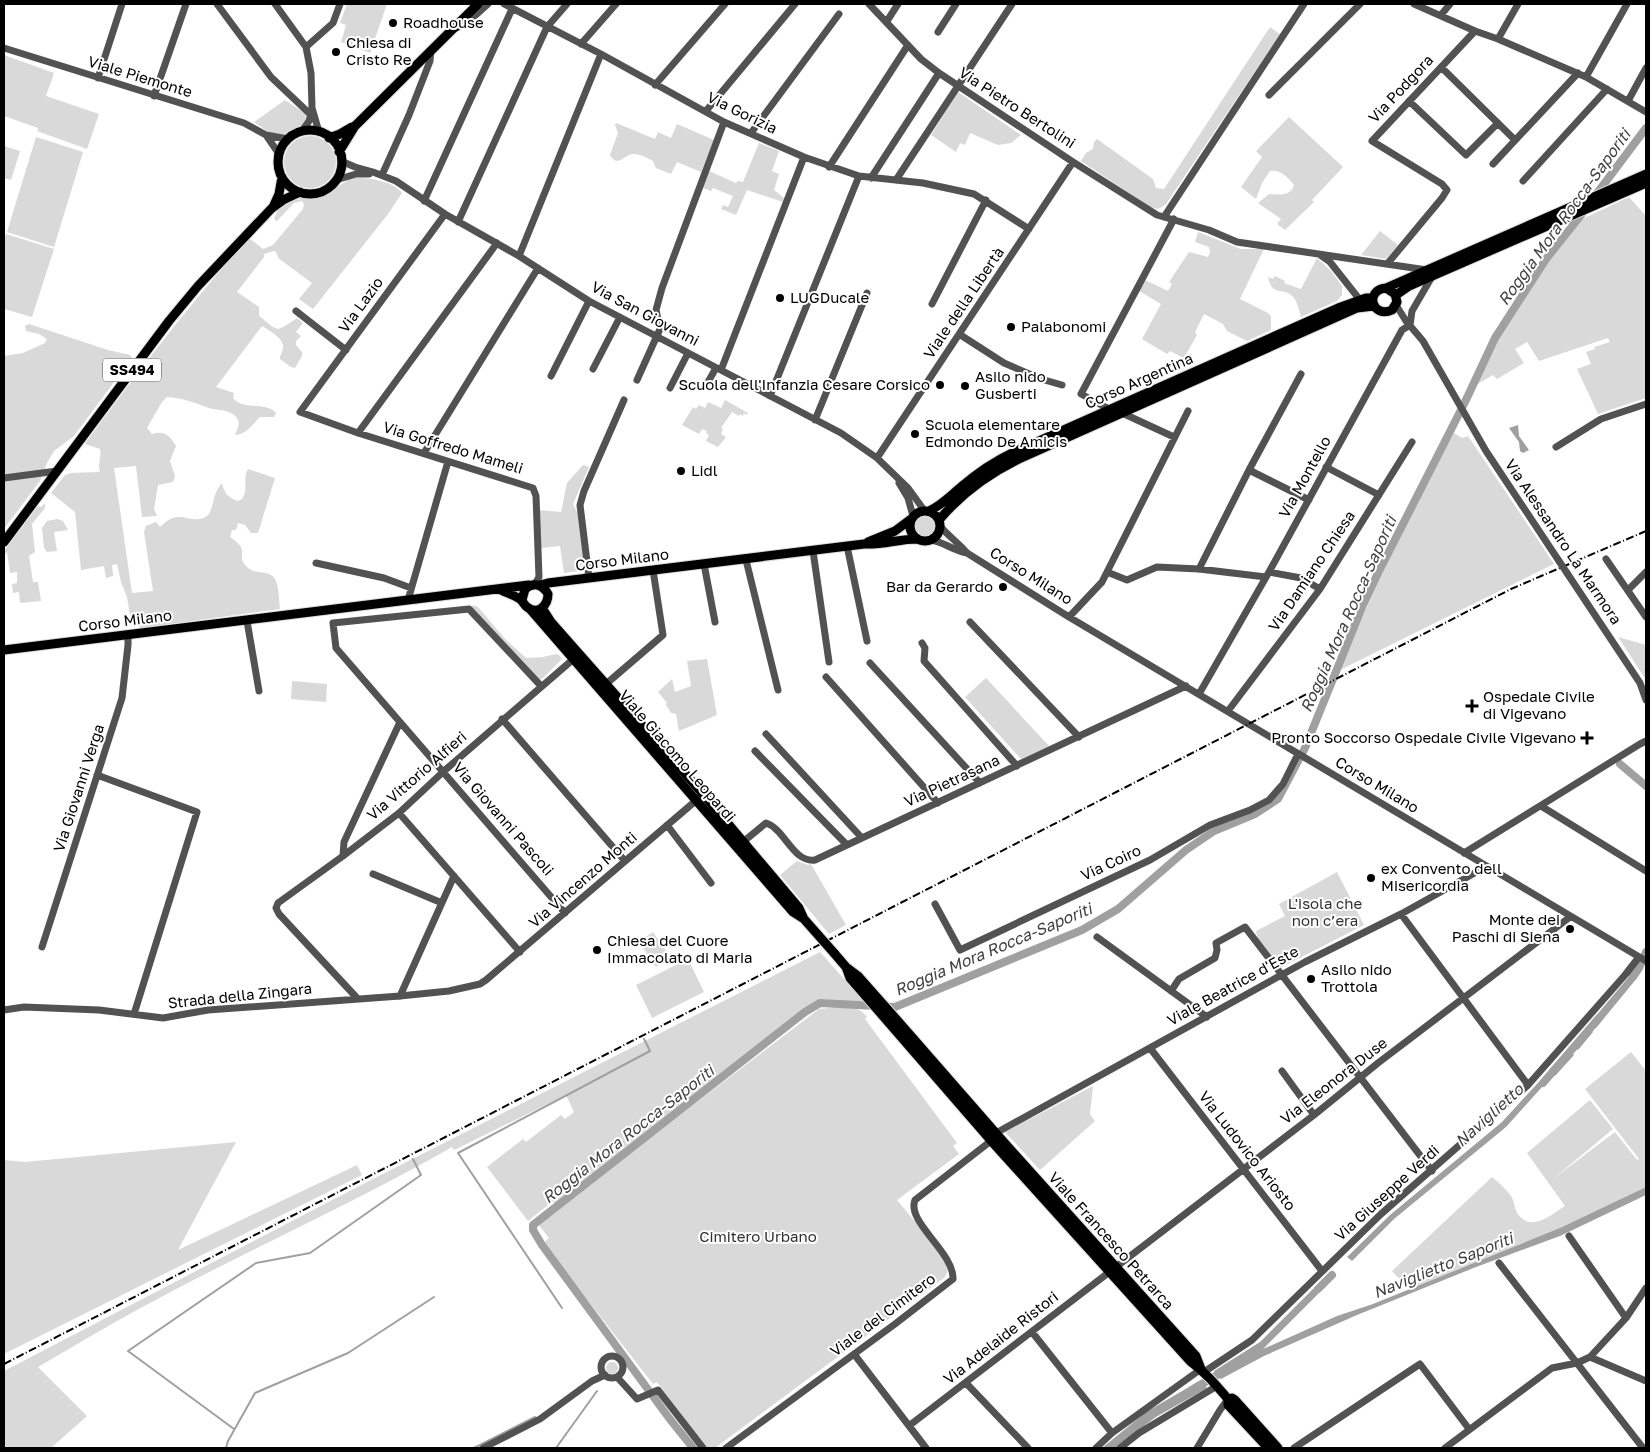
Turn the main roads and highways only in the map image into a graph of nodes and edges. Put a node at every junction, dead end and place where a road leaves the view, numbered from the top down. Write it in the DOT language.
graph roads {
  1 [pos="478,4"];
  2 [pos="355,126"];
  3 [pos="329,138"];
  4 [pos="340,156"];
  5 [pos="1646,174"];
  6 [pos="282,177"];
  7 [pos="1646,183"];
  8 [pos="300,192"];
  9 [pos="272,208"];
  10 [pos="1430,273"];
  11 [pos="1386,288"];
  12 [pos="1396,300"];
  13 [pos="1373,302"];
  14 [pos="1115,411"];
  15 [pos="927,511"];
  16 [pos="912,517"];
  17 [pos="940,523"];
  18 [pos="917,539"];
  19 [pos="4,542"];
  20 [pos="864,544"];
  21 [pos="561,582"];
  22 [pos="535,585"];
  23 [pos="498,588"];
  24 [pos="548,594"];
  25 [pos="522,600"];
  26 [pos="542,608"];
  27 [pos="530,609"];
  28 [pos="5,650"];
  29 [pos="576,657"];
  30 [pos="700,797"];
  31 [pos="804,919"];
  32 [pos="873,998"];
  33 [pos="993,1136"];
  34 [pos="1228,1399"];
  35 [pos="1268,1448"];
  36 [pos="1278,1448"];
  1 -- 2 [label="main road"];
  2 -- 3 [label="main road"];
  2 -- 4 [label="main road"];
  3 -- 4 [label="main road"];
  3 -- 6 [label="main road, SS494"];
  4 -- 8 [label="main road, SS494"];
  5 -- 10 [label="main road"];
  6 -- 8 [label="main road"];
  6 -- 9 [label="main road, SS494"];
  7 -- 10 [label="main road"];
  8 -- 9 [label="main road, SS494"];
  9 -- 19 [label="main road, SS494"];
  10 -- 11 [label="main road"];
  10 -- 12 [label="main road"];
  11 -- 12 [label="main road"];
  11 -- 13 [label="main road"];
  12 -- 13 [label="main road"];
  13 -- 14 [label="main road, Corso Argentina"];
  13 -- 14 [label="main road, Corso Argentina"];
  14 -- 15 [label="main road, Corso Argentina"];
  14 -- 17 [label="main road, Corso Argentina"];
  15 -- 16 [label="main road, Corso Argentina"];
  15 -- 17 [label="main road"];
  16 -- 18 [label="main road"];
  16 -- 20 [label="main road, Corso Milano"];
  17 -- 18 [label="main road, Corso Argentina"];
  18 -- 20 [label="main road, Corso Milano"];
  20 -- 21 [label="main road, Corso Milano"];
  21 -- 22 [label="main road, Corso Milano"];
  21 -- 24 [label="main road, Corso Milano"];
  22 -- 23 [label="main road, Corso Milano"];
  22 -- 24 [label="main road"];
  22 -- 25 [label="main road"];
  23 -- 25 [label="main road"];
  23 -- 28 [label="main road, Corso Milano"];
  24 -- 26 [label="main road, Corso Milano"];
  25 -- 27 [label="main road"];
  26 -- 27 [label="main road"];
  26 -- 29 [label="main road, Viale Giacomo Leopardi"];
  27 -- 29 [label="main road, Viale Giacomo Leopardi"];
  29 -- 30 [label="main road, Viale Giacomo Leopardi"];
  29 -- 30 [label="main road, Viale Giacomo Leopardi"];
  30 -- 31 [label="main road, Viale Giacomo Leopardi"];
  30 -- 31 [label="main road, Viale Giacomo Leopardi"];
  31 -- 32 [label="main road, Viale Giacomo Leopardi, bridge"];
  32 -- 33 [label="main road, Viale Giacomo Leopardi"];
  32 -- 33 [label="main road, Viale Giacomo Leopardi"];
  33 -- 34 [label="main road, Viale Francesco Petrarca"];
  34 -- 35 [label="main road, Viale Francesco Petrarca"];
  34 -- 36 [label="main road, Viale Francesco Petrarca"];
}
